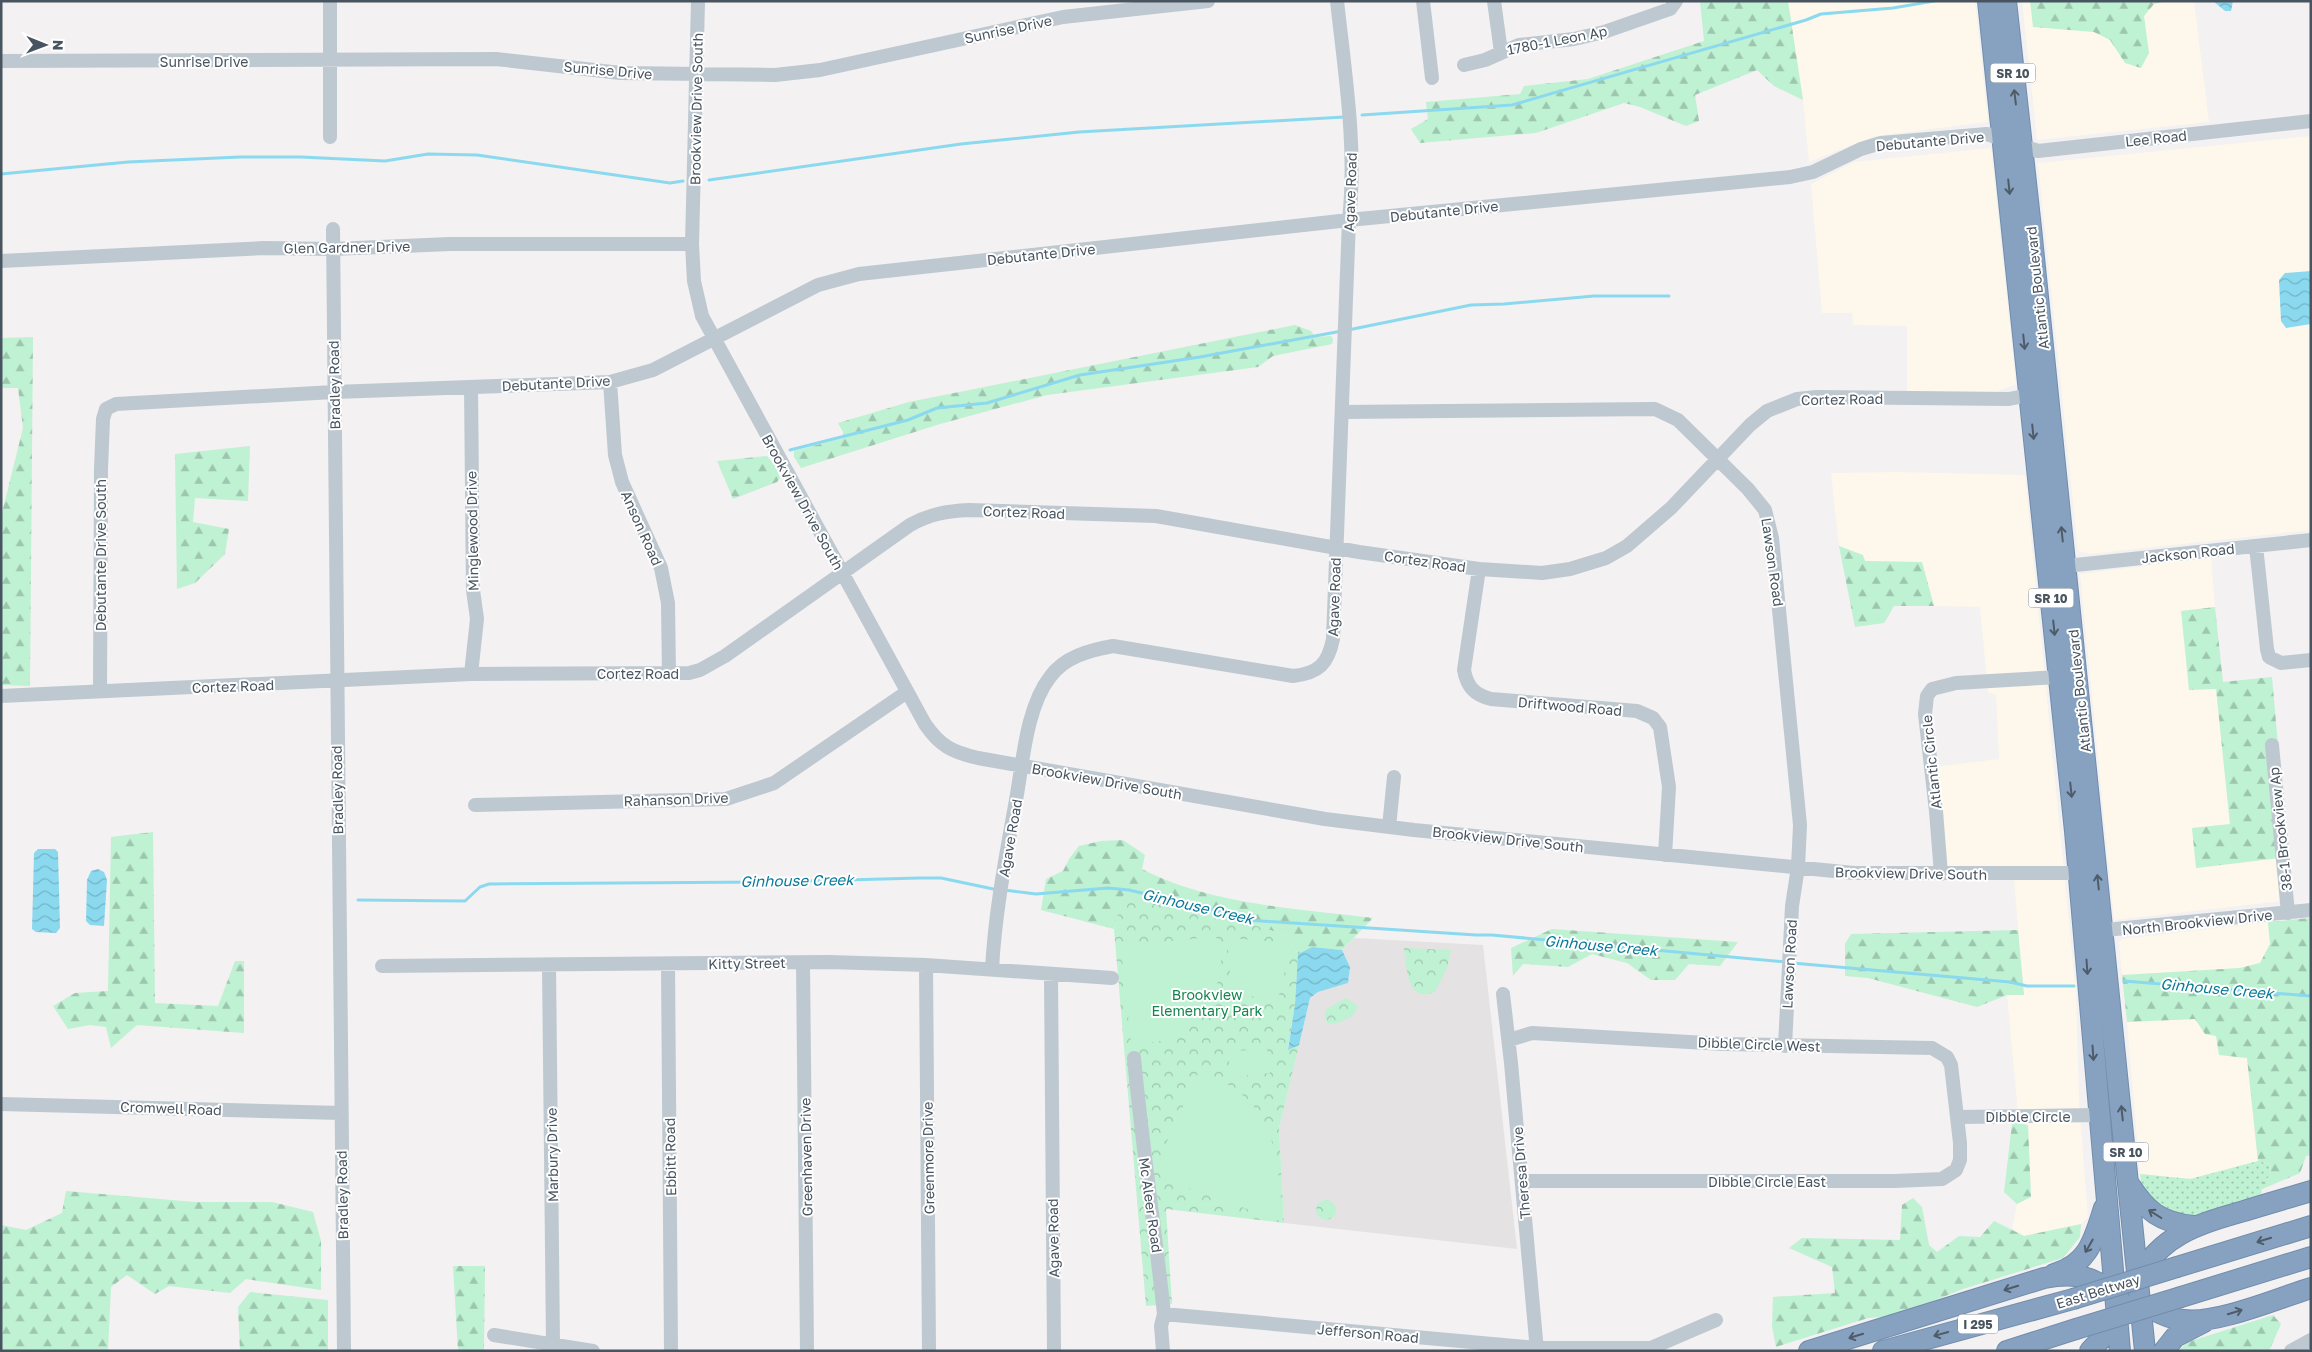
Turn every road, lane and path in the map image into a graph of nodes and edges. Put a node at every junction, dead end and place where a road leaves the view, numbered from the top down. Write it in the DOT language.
graph roads {
  1 [pos="330,1"];
  2 [pos="698,1"];
  3 [pos="1208,1"];
  4 [pos="1337,1"];
  5 [pos="1423,1"];
  6 [pos="1494,1"];
  7 [pos="1676,1"];
  8 [pos="1988,1"];
  9 [pos="2006,1"];
  10 [pos="1501,52"];
  11 [pos="330,60"];
  12 [pos="1,61"];
  13 [pos="1464,64"];
  14 [pos="696,75"];
  15 [pos="1432,78"];
  16 [pos="2311,121"];
  17 [pos="330,137"];
  18 [pos="2002,139"];
  19 [pos="2023,145"];
  20 [pos="1349,220"];
  21 [pos="333,229"];
  22 [pos="692,244"];
  23 [pos="333,249"];
  24 [pos="1,261"];
  25 [pos="715,338"];
  26 [pos="610,382"];
  27 [pos="471,387"];
  28 [pos="334,392"];
  29 [pos="2039,393"];
  30 [pos="1342,412"];
  31 [pos="103,419"];
  32 [pos="1718,460"];
  33 [pos="2311,540"];
  34 [pos="1335,546"];
  35 [pos="2256,546"];
  36 [pos="2066,566"];
  37 [pos="1479,568"];
  38 [pos="841,573"];
  39 [pos="2311,660"];
  40 [pos="471,674"];
  41 [pos="669,674"];
  42 [pos="2059,677"];
  43 [pos="336,681"];
  44 [pos="100,691"];
  45 [pos="907,692"];
  46 [pos="1,696"];
  47 [pos="2080,704"];
  48 [pos="2272,745"];
  49 [pos="1022,766"];
  50 [pos="1394,778"];
  51 [pos="475,805"];
  52 [pos="1389,827"];
  53 [pos="1665,855"];
  54 [pos="1798,867"];
  55 [pos="2079,873"];
  56 [pos="1941,874"];
  57 [pos="2311,910"];
  58 [pos="2288,913"];
  59 [pos="2093,931"];
  60 [pos="803,963"];
  61 [pos="668,964"];
  62 [pos="549,965"];
  63 [pos="926,965"];
  64 [pos="382,966"];
  65 [pos="992,969"];
  66 [pos="1051,975"];
  67 [pos="1112,978"];
  68 [pos="1503,994"];
  69 [pos="1509,1040"];
  70 [pos="1785,1046"];
  71 [pos="1134,1058"];
  72 [pos="1,1104"];
  73 [pos="341,1113"];
  74 [pos="2098,1115"];
  75 [pos="1958,1117"];
  76 [pos="1522,1181"];
  77 [pos="2129,1184"];
  78 [pos="2311,1191"];
  79 [pos="2106,1201"];
  80 [pos="2193,1226"];
  81 [pos="2311,1226"];
  82 [pos="2311,1257"];
  83 [pos="2044,1278"];
  84 [pos="2311,1288"];
  85 [pos="2127,1298"];
  86 [pos="1164,1314"];
  87 [pos="1716,1320"];
  88 [pos="2209,1320"];
  89 [pos="494,1335"];
  90 [pos="2311,1340"];
  91 [pos="553,1344"];
  92 [pos="2144,1348"];
  93 [pos="1537,1350"];
  94 [pos="2120,1350"];
  95 [pos="344,1351"];
  96 [pos="593,1351"];
  97 [pos="671,1351"];
  98 [pos="807,1351"];
  99 [pos="929,1351"];
  100 [pos="1054,1351"];
  101 [pos="1162,1351"];
  102 [pos="1810,1351"];
  103 [pos="1883,1351"];
  104 [pos="2007,1351"];
  105 [pos="2090,1351"];
  106 [pos="2164,1351"];
  107 [pos="2291,1351"];
  1 -- 11 [label="street"];
  2 -- 14 [label="street, Brookview Drive South"];
  3 -- 14 [label="street, Sunrise Drive"];
  4 -- 20 [label="street, Agave Road"];
  5 -- 15 [label="street"];
  6 -- 10 [label="street"];
  7 -- 10 [label="street, 1780-1 Leon Ap"];
  8 -- 18 [label="highway, Atlantic Boulevard / SR 10"];
  19 -- 9 [label="highway, Atlantic Boulevard / SR 10, one-way"];
  10 -- 13 [label="street, 1780-1 Leon Ap"];
  11 -- 12 [label="street, Sunrise Drive"];
  11 -- 14 [label="street, Sunrise Drive"];
  11 -- 17 [label="street"];
  14 -- 22 [label="street, Brookview Drive South"];
  16 -- 19 [label="street, Lee Road"];
  18 -- 19 [label="street, Lee Road"];
  18 -- 20 [label="street, Debutante Drive"];
  18 -- 29 [label="highway, Atlantic Boulevard / SR 10, one-way"];
  19 -- 29 [label="highway, Atlantic Boulevard / SR 10"];
  20 -- 25 [label="street, Debutante Drive"];
  20 -- 30 [label="street, Agave Road"];
  21 -- 23 [label="street, Bradley Road"];
  22 -- 23 [label="street, Glen Gardner Drive"];
  22 -- 25 [label="street, Brookview Drive South"];
  23 -- 24 [label="street, Glen Gardner Drive"];
  23 -- 28 [label="street, Bradley Road"];
  25 -- 26 [label="street, Debutante Drive"];
  25 -- 38 [label="street, Brookview Drive South"];
  26 -- 27 [label="street, Debutante Drive"];
  26 -- 41 [label="street, Anson Road"];
  27 -- 28 [label="street, Debutante Drive"];
  27 -- 40 [label="street, Minglewood Drive"];
  28 -- 31 [label="street, Debutante Drive"];
  28 -- 43 [label="street, Bradley Road"];
  29 -- 32 [label="street, Cortez Road"];
  36 -- 29 [label="highway, Atlantic Boulevard / SR 10, one-way"];
  29 -- 42 [label="highway, Atlantic Boulevard / SR 10, one-way"];
  30 -- 32 [label="street, Lawson Road"];
  30 -- 34 [label="street, Agave Road"];
  31 -- 44 [label="street, Debutante Drive South"];
  32 -- 37 [label="street, Cortez Road"];
  32 -- 54 [label="street, Lawson Road"];
  33 -- 35 [label="street, Jackson Road"];
  34 -- 37 [label="street, Cortez Road"];
  34 -- 38 [label="street, Cortez Road"];
  34 -- 49 [label="street, Agave Road"];
  35 -- 36 [label="street, Jackson Road"];
  35 -- 39 [label="street"];
  36 -- 47 [label="highway, Atlantic Boulevard / SR 10"];
  37 -- 53 [label="street, Driftwood Road"];
  38 -- 41 [label="street, Cortez Road"];
  38 -- 45 [label="street, Brookview Drive South"];
  40 -- 41 [label="street, Cortez Road"];
  40 -- 43 [label="street, Cortez Road"];
  42 -- 47 [label="highway"];
  42 -- 55 [label="highway, Atlantic Boulevard / SR 10, one-way"];
  42 -- 56 [label="street, Atlantic Circle"];
  43 -- 44 [label="street, Cortez Road"];
  43 -- 73 [label="street, Bradley Road"];
  44 -- 46 [label="street, Cortez Road"];
  45 -- 49 [label="street, Brookview Drive South"];
  45 -- 51 [label="street, Rahanson Drive"];
  59 -- 47 [label="highway, Atlantic Boulevard / SR 10, one-way"];
  48 -- 58 [label="street, 38-1 Brookview Ap"];
  49 -- 52 [label="street, Brookview Drive South"];
  49 -- 65 [label="street, Agave Road"];
  50 -- 52 [label="street"];
  52 -- 53 [label="street, Brookview Drive South"];
  53 -- 54 [label="street, Brookview Drive South"];
  54 -- 56 [label="street, Brookview Drive South"];
  54 -- 70 [label="street, Lawson Road"];
  55 -- 56 [label="street, Brookview Drive South"];
  55 -- 59 [label="highway, Atlantic Boulevard / SR 10"];
  57 -- 58 [label="street, North Brookview Drive"];
  58 -- 59 [label="street, North Brookview Drive"];
  59 -- 74 [label="highway, Atlantic Boulevard / SR 10, one-way"];
  77 -- 59 [label="highway, Atlantic Boulevard / SR 10, one-way"];
  60 -- 61 [label="street, Kitty Street"];
  60 -- 63 [label="street, Kitty Street"];
  60 -- 98 [label="street, Greenhaven Drive"];
  61 -- 62 [label="street, Kitty Street"];
  61 -- 97 [label="street, Ebbitt Road"];
  62 -- 64 [label="street, Kitty Street"];
  62 -- 91 [label="street, Marbury Drive"];
  63 -- 65 [label="street, Kitty Street"];
  63 -- 99 [label="street, Greenmore Drive"];
  65 -- 66 [label="street, Kitty Street"];
  66 -- 67 [label="street, Kitty Street"];
  66 -- 100 [label="street, Agave Road"];
  68 -- 69 [label="street, Theresa Drive"];
  69 -- 70 [label="street, Dibble Circle West"];
  69 -- 76 [label="street, Theresa Drive"];
  70 -- 75 [label="street, Dibble Circle West"];
  71 -- 86 [label="street, Mc Aleer Road"];
  72 -- 73 [label="street, Cromwell Road"];
  73 -- 95 [label="street, Bradley Road"];
  74 -- 75 [label="street, Dibble Circle"];
  74 -- 79 [label="highway, Atlantic Boulevard / SR 10"];
  75 -- 76 [label="street, Dibble Circle East"];
  76 -- 93 [label="street, Theresa Drive"];
  80 -- 77 [label="highway, one-way"];
  77 -- 85 [label="highway, Atlantic Boulevard / SR 10"];
  78 -- 80 [label="highway"];
  79 -- 83 [label="highway, one-way"];
  79 -- 85 [label="highway, Atlantic Boulevard / SR 10"];
  80 -- 85 [label="highway"];
  81 -- 103 [label="highway, East Beltway / I 295, one-way, bridge"];
  82 -- 104 [label="highway, I 295, bridge"];
  83 -- 85 [label="highway"];
  83 -- 102 [label="highway, one-way"];
  88 -- 84 [label="highway, one-way"];
  85 -- 88 [label="highway"];
  85 -- 92 [label="highway"];
  85 -- 94 [label="highway"];
  85 -- 105 [label="highway"];
  86 -- 93 [label="street, Jefferson Road"];
  86 -- 101 [label="street, Mc Aleer Road"];
  87 -- 93 [label="street, Jefferson Road"];
  88 -- 106 [label="highway"];
  89 -- 91 [label="street"];
  90 -- 107 [label="street"];
  91 -- 96 [label="street"];
}
